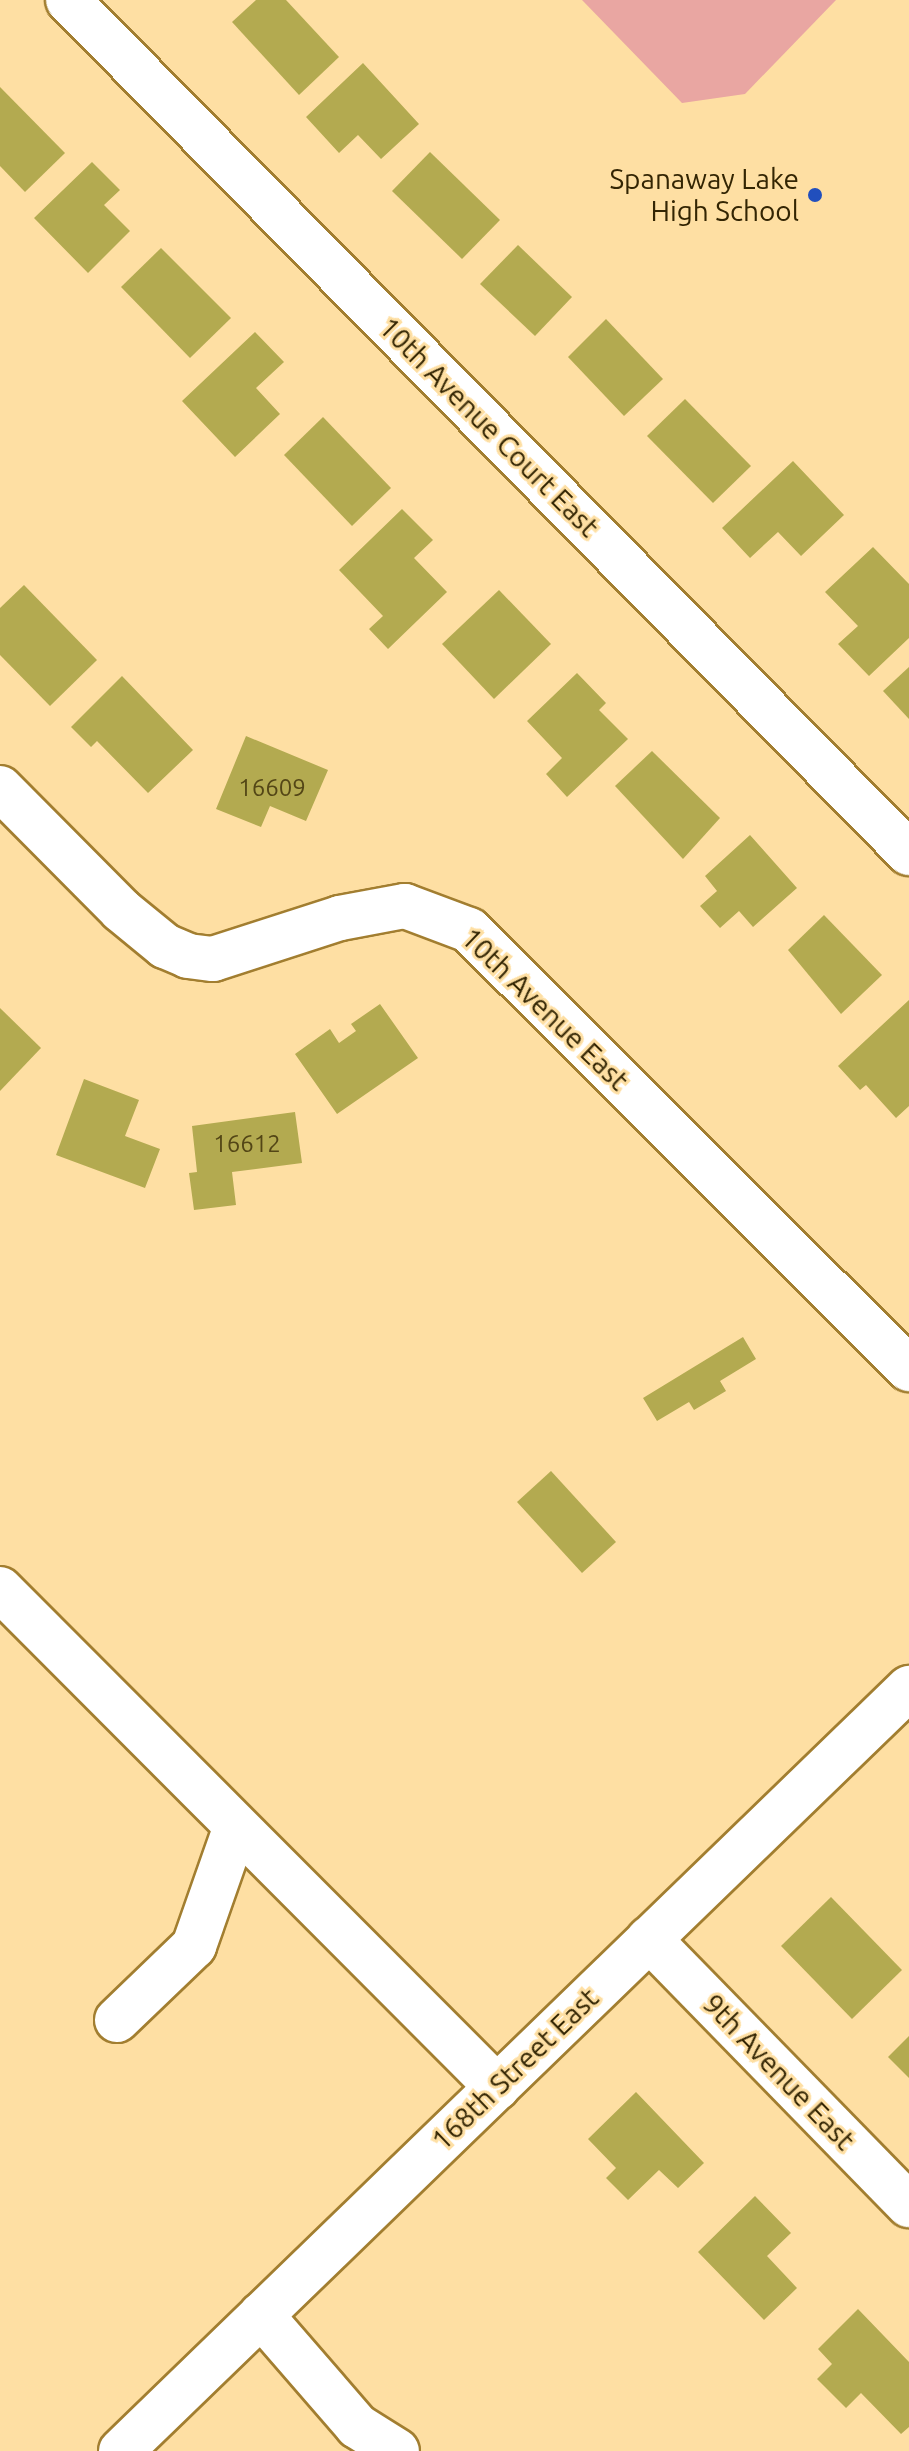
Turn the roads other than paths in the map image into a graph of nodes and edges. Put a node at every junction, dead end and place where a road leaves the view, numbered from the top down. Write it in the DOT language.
graph roads {
  1 [pos="68,0"];
  2 [pos="0,788"];
  3 [pos="909,853"];
  4 [pos="909,1369"];
  5 [pos="3,1597"];
  6 [pos="909,1688"];
  7 [pos="235,1829"];
  8 [pos="649,1939"];
  9 [pos="117,2020"];
  10 [pos="497,2087"];
  11 [pos="909,2205"];
  12 [pos="261,2315"];
  13 [pos="121,2451"];
  14 [pos="397,2451"];
  1 -- 3 [label="street, 10th Avenue Court East"];
  2 -- 4 [label="street, 10th Avenue East"];
  5 -- 7 [label="street"];
  6 -- 8 [label="street, 168th Street East"];
  7 -- 9 [label="street"];
  7 -- 10 [label="street"];
  8 -- 10 [label="street, 168th Street East"];
  8 -- 11 [label="street, 9th Avenue East"];
  10 -- 12 [label="street, 168th Street East"];
  12 -- 13 [label="street, 168th Street East"];
  12 -- 14 [label="street"];
}
